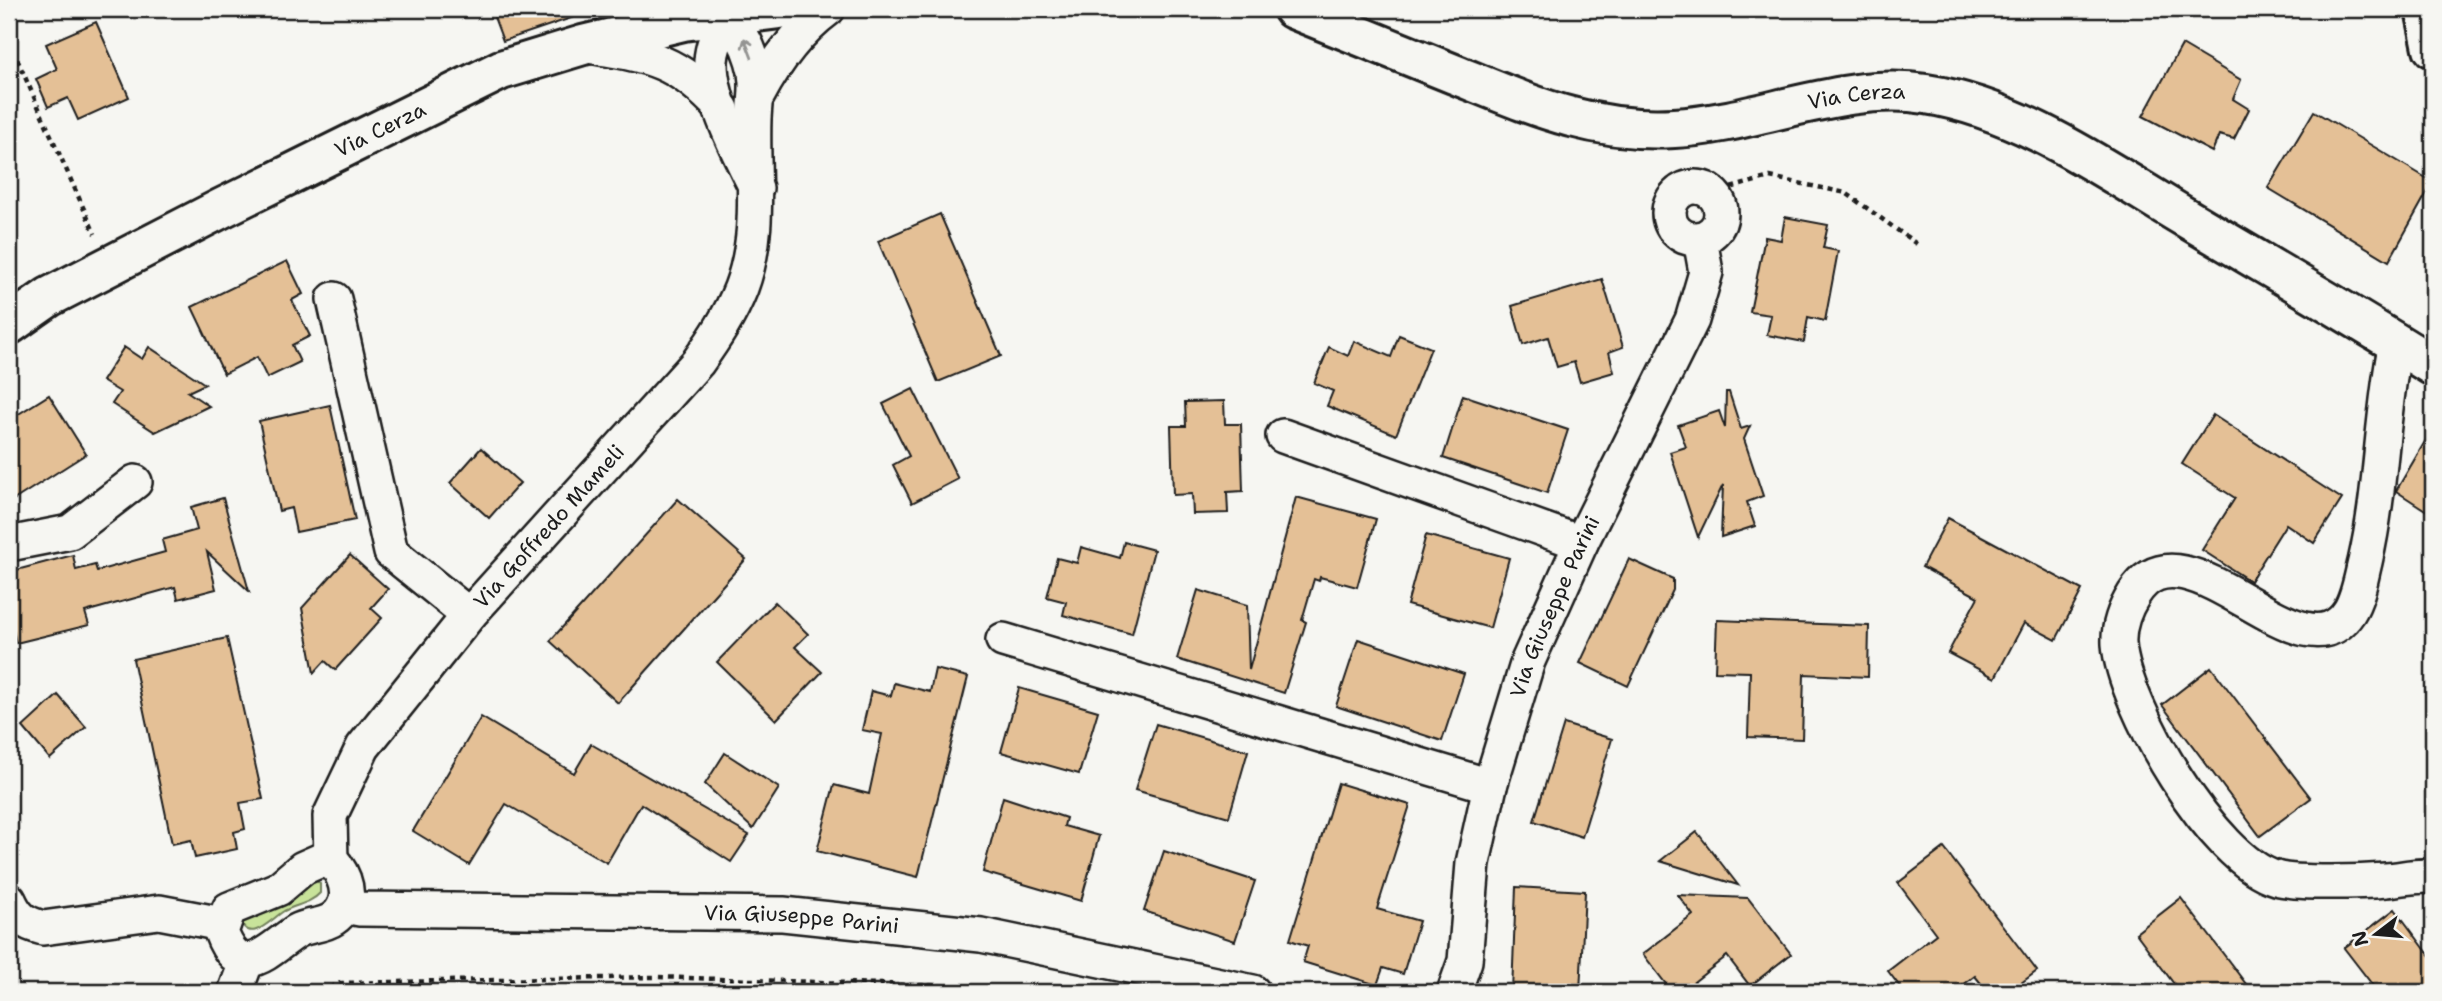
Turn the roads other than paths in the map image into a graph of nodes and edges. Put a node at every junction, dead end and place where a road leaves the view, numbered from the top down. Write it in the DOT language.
graph roads {
  1 [pos="780,9"];
  2 [pos="828,9"];
  3 [pos="1293,9"];
  4 [pos="2425,9"];
  5 [pos="682,15"];
  6 [pos="726,15"];
  7 [pos="583,44"];
  8 [pos="2433,48"];
  9 [pos="758,95"];
  10 [pos="723,110"];
  11 [pos="756,188"];
  12 [pos="1712,193"];
  13 [pos="334,299"];
  14 [pos="9,325"];
  15 [pos="2390,339"];
  16 [pos="2433,366"];
  17 [pos="1283,436"];
  18 [pos="135,482"];
  19 [pos="1581,542"];
  20 [pos="9,544"];
  21 [pos="469,615"];
  22 [pos="1003,640"];
  23 [pos="1490,786"];
  24 [pos="331,862"];
  25 [pos="2433,877"];
  26 [pos="344,906"];
  27 [pos="15,921"];
  28 [pos="222,924"];
  29 [pos="247,960"];
  30 [pos="235,992"];
  31 [pos="1253,992"];
  32 [pos="1454,992"];
  1 -- 6 [label="main road, Via Cerza"];
  2 -- 9 [label="street"];
  3 -- 15 [label="main road, Via Cerza"];
  4 -- 8 [label="main road"];
  5 -- 6 [label="main road, Via Cerza"];
  5 -- 7 [label="main road, Via Cerza"];
  9 -- 6 [label="street, one-way"];
  6 -- 10 [label="street"];
  7 -- 10 [label="street"];
  7 -- 14 [label="main road, Via Cerza"];
  9 -- 11 [label="street, Via Goffredo Mameli"];
  10 -- 11 [label="street"];
  11 -- 21 [label="street, Via Goffredo Mameli"];
  12 -- 19 [label="street, Via Giuseppe Parini"];
  13 -- 21 [label="street"];
  15 -- 16 [label="main road, Via Cerza"];
  15 -- 25 [label="street"];
  17 -- 19 [label="street"];
  18 -- 20 [label="street"];
  19 -- 23 [label="street, Via Giuseppe Parini"];
  21 -- 24 [label="street, Via Goffredo Mameli"];
  22 -- 23 [label="street"];
  23 -- 32 [label="street, Via Giuseppe Parini"];
  24 -- 26 [label="street"];
  24 -- 28 [label="street"];
  26 -- 29 [label="street"];
  26 -- 31 [label="street, Via Giuseppe Parini"];
  27 -- 28 [label="street"];
  28 -- 29 [label="street"];
  29 -- 30 [label="street"];
}
